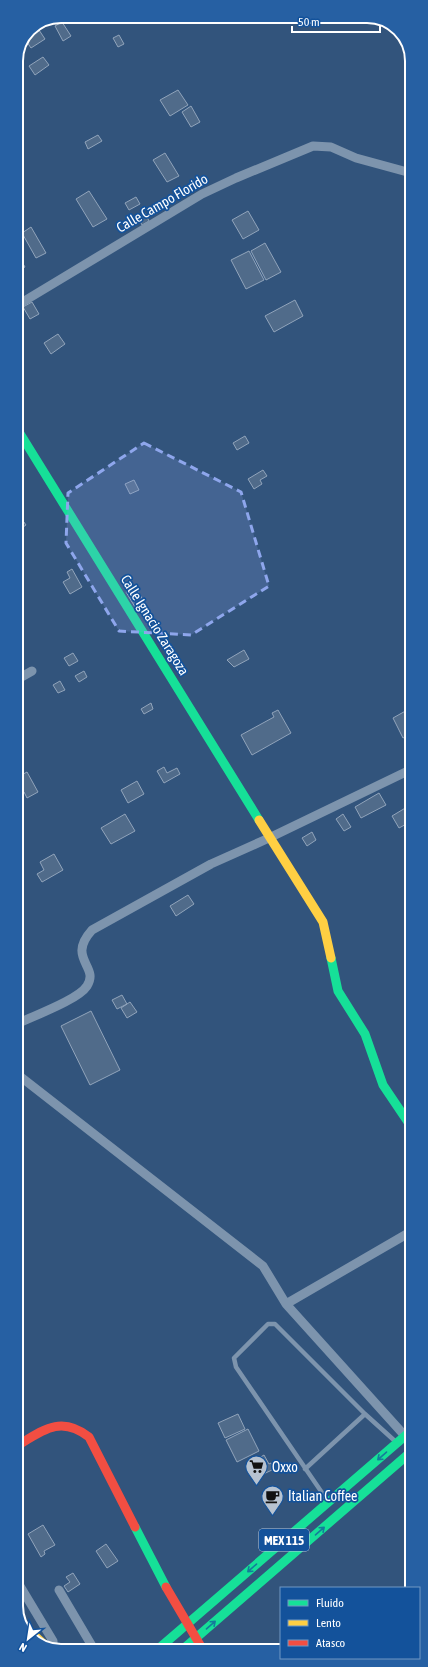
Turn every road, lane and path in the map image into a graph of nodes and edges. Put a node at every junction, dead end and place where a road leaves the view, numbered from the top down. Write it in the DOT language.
graph roads {
  1 [pos="405,171"];
  2 [pos="23,302"];
  3 [pos="23,438"];
  4 [pos="32,671"];
  5 [pos="23,676"];
  6 [pos="405,772"];
  7 [pos="269,838"];
  8 [pos="23,1021"];
  9 [pos="23,1079"];
  10 [pos="405,1118"];
  11 [pos="405,1235"];
  12 [pos="286,1304"];
  13 [pos="365,1414"];
  14 [pos="405,1430"];
  15 [pos="405,1436"];
  16 [pos="23,1442"];
  17 [pos="397,1443"];
  18 [pos="405,1457"];
  19 [pos="305,1469"];
  20 [pos="328,1502"];
  21 [pos="59,1590"];
  22 [pos="23,1591"];
  23 [pos="53,1643"];
  24 [pos="91,1644"];
  25 [pos="164,1644"];
  26 [pos="189,1644"];
  27 [pos="200,1644"];
  1 -- 2 [label="street, Calle Campo Florido"];
  3 -- 7 [label="street, Calle Ignacio Zaragoza"];
  4 -- 5 [label="street"];
  6 -- 7 [label="street"];
  7 -- 8 [label="street"];
  7 -- 10 [label="street, Calle Ignacio Zaragoza"];
  9 -- 12 [label="street"];
  11 -- 12 [label="street"];
  12 -- 14 [label="street"];
  13 -- 17 [label="lane"];
  13 -- 19 [label="lane"];
  13 -- 19 [label="lane"];
  15 -- 17 [label="street, MEX 115"];
  16 -- 27 [label="street, bridge"];
  17 -- 20 [label="street, MEX 115, one-way"];
  26 -- 18 [label="street, MEX 115, one-way"];
  19 -- 20 [label="lane"];
  20 -- 25 [label="street, MEX 115, one-way"];
  21 -- 24 [label="street"];
  22 -- 23 [label="street"];
}
